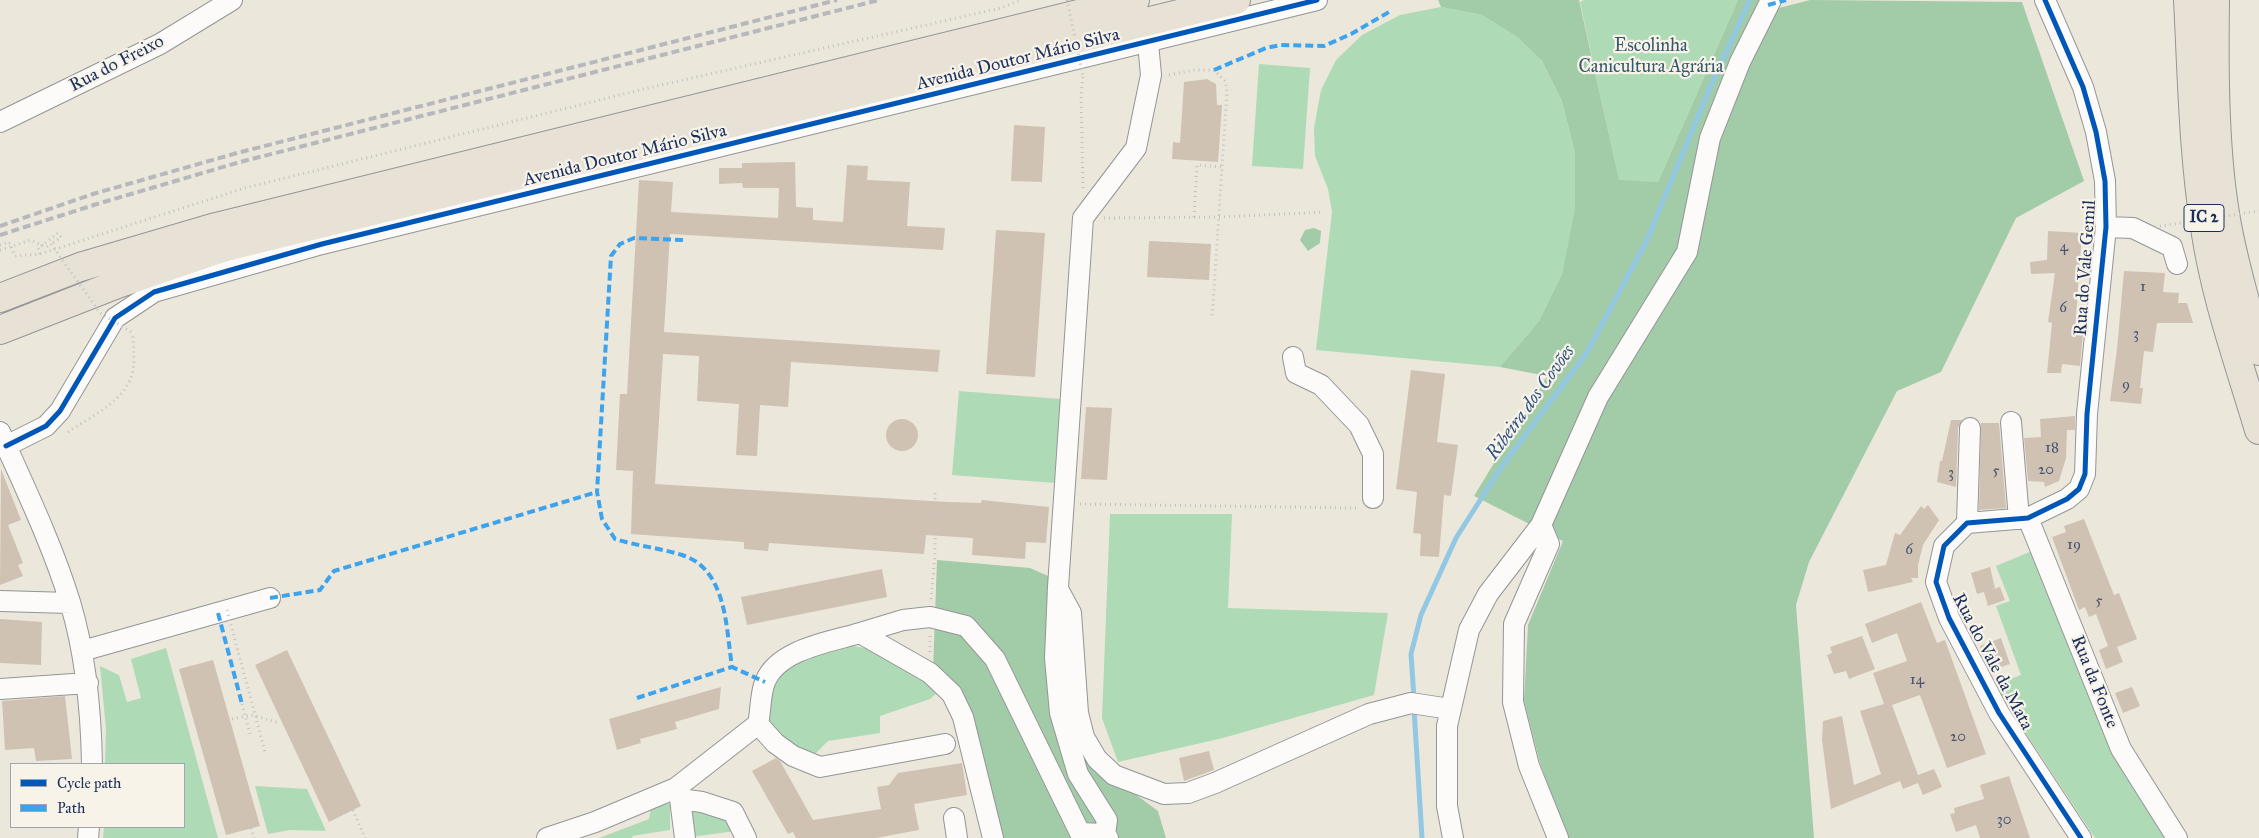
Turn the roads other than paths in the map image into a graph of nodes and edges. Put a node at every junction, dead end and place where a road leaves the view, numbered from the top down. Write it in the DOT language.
graph roads {
  1 [pos="232,0"];
  2 [pos="1135,0"];
  3 [pos="1236,0"];
  4 [pos="1317,0"];
  5 [pos="1771,0"];
  6 [pos="2045,0"];
  7 [pos="2188,0"];
  8 [pos="2215,0"];
  9 [pos="1148,43"];
  10 [pos="0,122"];
  11 [pos="2106,227"];
  12 [pos="2177,264"];
  13 [pos="0,298"];
  14 [pos="7,330"];
  15 [pos="2259,351"];
  16 [pos="1292,357"];
  17 [pos="2011,422"];
  18 [pos="1970,428"];
  19 [pos="2259,430"];
  20 [pos="3,439"];
  21 [pos="1373,498"];
  22 [pos="2023,518"];
  23 [pos="1967,523"];
  24 [pos="1541,525"];
  25 [pos="1058,588"];
  26 [pos="270,598"];
  27 [pos="0,600"];
  28 [pos="70,603"];
  29 [pos="860,633"];
  30 [pos="82,651"];
  31 [pos="88,683"];
  32 [pos="0,689"];
  33 [pos="1442,707"];
  34 [pos="758,724"];
  35 [pos="945,744"];
  36 [pos="92,763"];
  37 [pos="678,793"];
  38 [pos="1107,836"];
  39 [pos="548,838"];
  40 [pos="685,838"];
  41 [pos="746,838"];
  42 [pos="993,838"];
  43 [pos="1453,838"];
  44 [pos="1558,838"];
  45 [pos="2081,838"];
  46 [pos="2177,838"];
  1 -- 10 [label="street, Rua do Freixo"];
  2 -- 13 [label="highway"];
  3 -- 14 [label="highway"];
  4 -- 9 [label="street, Avenida Doutor Mário Silva"];
  5 -- 24 [label="street"];
  6 -- 11 [label="street, Rua do Vale Gemil"];
  7 -- 19 [label="highway, IC 2"];
  8 -- 15 [label="highway, IC 2"];
  9 -- 20 [label="street, Avenida Doutor Mário Silva"];
  9 -- 25 [label="street"];
  11 -- 12 [label="street"];
  11 -- 22 [label="street, Rua do Vale Gemil"];
  16 -- 21 [label="street"];
  17 -- 22 [label="street, Rua da Fonte"];
  18 -- 23 [label="street"];
  20 -- 28 [label="street"];
  22 -- 23 [label="street"];
  22 -- 46 [label="street, Rua da Fonte"];
  23 -- 45 [label="street, Rua do Vale da Mata"];
  24 -- 33 [label="street"];
  24 -- 44 [label="street"];
  25 -- 33 [label="street"];
  25 -- 38 [label="street"];
  26 -- 30 [label="street"];
  27 -- 28 [label="street"];
  28 -- 30 [label="street"];
  29 -- 34 [label="street"];
  29 -- 38 [label="street"];
  29 -- 42 [label="street"];
  30 -- 31 [label="street"];
  31 -- 32 [label="street"];
  31 -- 36 [label="street"];
  33 -- 43 [label="street"];
  34 -- 35 [label="street"];
  34 -- 37 [label="street"];
  37 -- 39 [label="street"];
  37 -- 40 [label="street"];
  37 -- 41 [label="street"];
}
